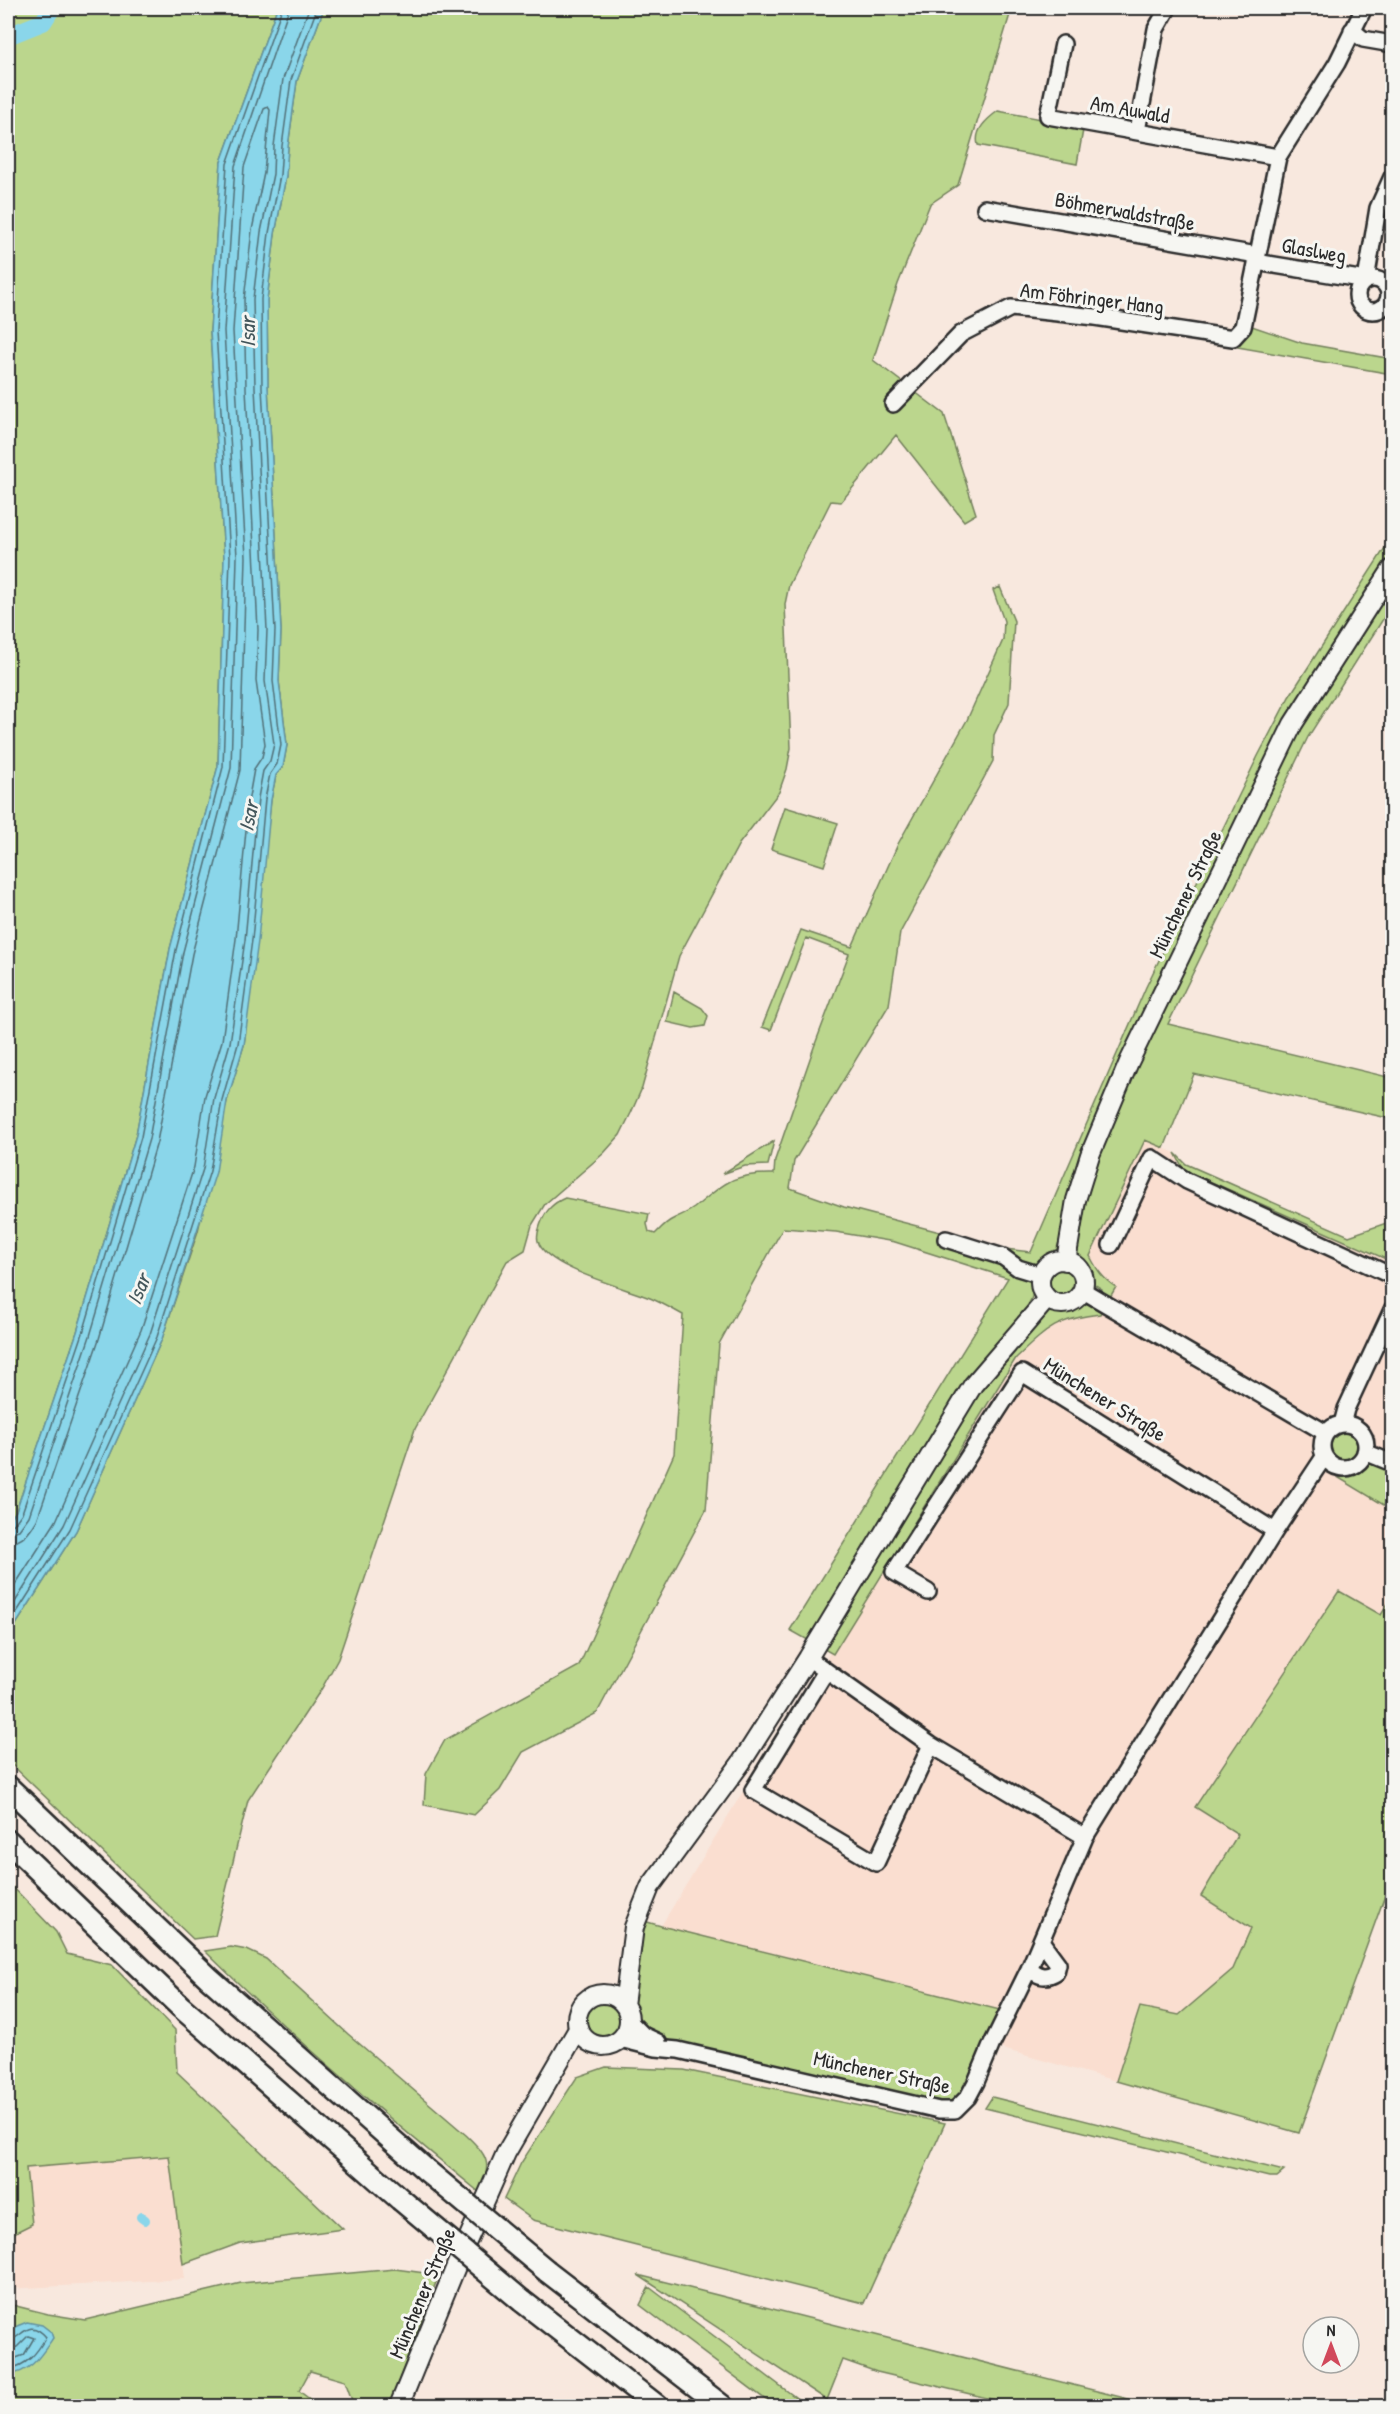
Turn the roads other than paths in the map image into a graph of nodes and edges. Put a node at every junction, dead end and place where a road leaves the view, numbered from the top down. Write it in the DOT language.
graph roads {
  1 [pos="1168,8"];
  2 [pos="1364,8"];
  3 [pos="1352,30"];
  4 [pos="1063,44"];
  5 [pos="1392,44"];
  6 [pos="1137,132"];
  7 [pos="1278,157"];
  8 [pos="1392,177"];
  9 [pos="985,208"];
  10 [pos="1256,258"];
  11 [pos="893,404"];
  12 [pos="1392,569"];
  13 [pos="946,1239"];
  14 [pos="1111,1245"];
  15 [pos="1066,1261"];
  16 [pos="1041,1275"];
  17 [pos="1392,1276"];
  18 [pos="1082,1290"];
  19 [pos="1047,1299"];
  20 [pos="1392,1310"];
  21 [pos="1342,1424"];
  22 [pos="1326,1433"];
  23 [pos="1365,1452"];
  24 [pos="1324,1457"];
  25 [pos="1392,1463"];
  26 [pos="1275,1531"];
  27 [pos="928,1592"];
  28 [pos="808,1658"];
  29 [pos="826,1671"];
  30 [pos="931,1745"];
  31 [pos="8,1787"];
  32 [pos="1085,1837"];
  33 [pos="8,1841"];
  34 [pos="632,1936"];
  35 [pos="1041,1941"];
  36 [pos="1029,1969"];
  37 [pos="601,1994"];
  38 [pos="627,2013"];
  39 [pos="578,2029"];
  40 [pos="620,2039"];
  41 [pos="598,2045"];
  42 [pos="678,2050"];
  43 [pos="555,2071"];
  44 [pos="399,2406"];
  45 [pos="657,2406"];
  46 [pos="722,2406"];
  1 -- 6 [label="street"];
  2 -- 3 [label="street"];
  3 -- 5 [label="street"];
  3 -- 7 [label="street"];
  4 -- 6 [label="street, Am Auwald"];
  6 -- 7 [label="street, Am Auwald"];
  7 -- 10 [label="street"];
  8 -- 10 [label="street, Glaslweg"];
  9 -- 10 [label="street, Böhmerwaldstraße"];
  10 -- 11 [label="street, Am Föhringer Hang"];
  12 -- 15 [label="main road, Münchener Straße"];
  13 -- 16 [label="street"];
  14 -- 17 [label="street"];
  15 -- 16 [label="main road"];
  15 -- 18 [label="main road"];
  16 -- 19 [label="main road"];
  18 -- 19 [label="main road"];
  18 -- 22 [label="street"];
  19 -- 28 [label="main road"];
  20 -- 21 [label="street"];
  21 -- 22 [label="street"];
  21 -- 23 [label="street"];
  22 -- 24 [label="street, Münchener Straße"];
  23 -- 24 [label="street"];
  23 -- 25 [label="street"];
  24 -- 26 [label="street, Münchener Straße"];
  26 -- 27 [label="street, Münchener Straße"];
  26 -- 32 [label="street, Münchener Straße"];
  28 -- 29 [label="street"];
  28 -- 34 [label="main road"];
  29 -- 30 [label="street"];
  29 -- 30 [label="street"];
  30 -- 32 [label="street"];
  31 -- 46 [label="highway, bridge"];
  32 -- 35 [label="street, Münchener Straße"];
  33 -- 45 [label="highway, bridge"];
  34 -- 37 [label="main road"];
  34 -- 38 [label="main road"];
  35 -- 36 [label="street, Münchener Straße"];
  35 -- 36 [label="street"];
  36 -- 42 [label="street, Münchener Straße"];
  37 -- 38 [label="main road"];
  37 -- 39 [label="main road"];
  38 -- 40 [label="main road"];
  38 -- 42 [label="street, Münchener Straße"];
  39 -- 41 [label="main road"];
  39 -- 43 [label="main road, Münchener Straße"];
  40 -- 41 [label="main road"];
  40 -- 42 [label="street, Münchener Straße"];
  41 -- 43 [label="main road, Münchener Straße"];
  43 -- 44 [label="main road, Münchener Straße"];
}
